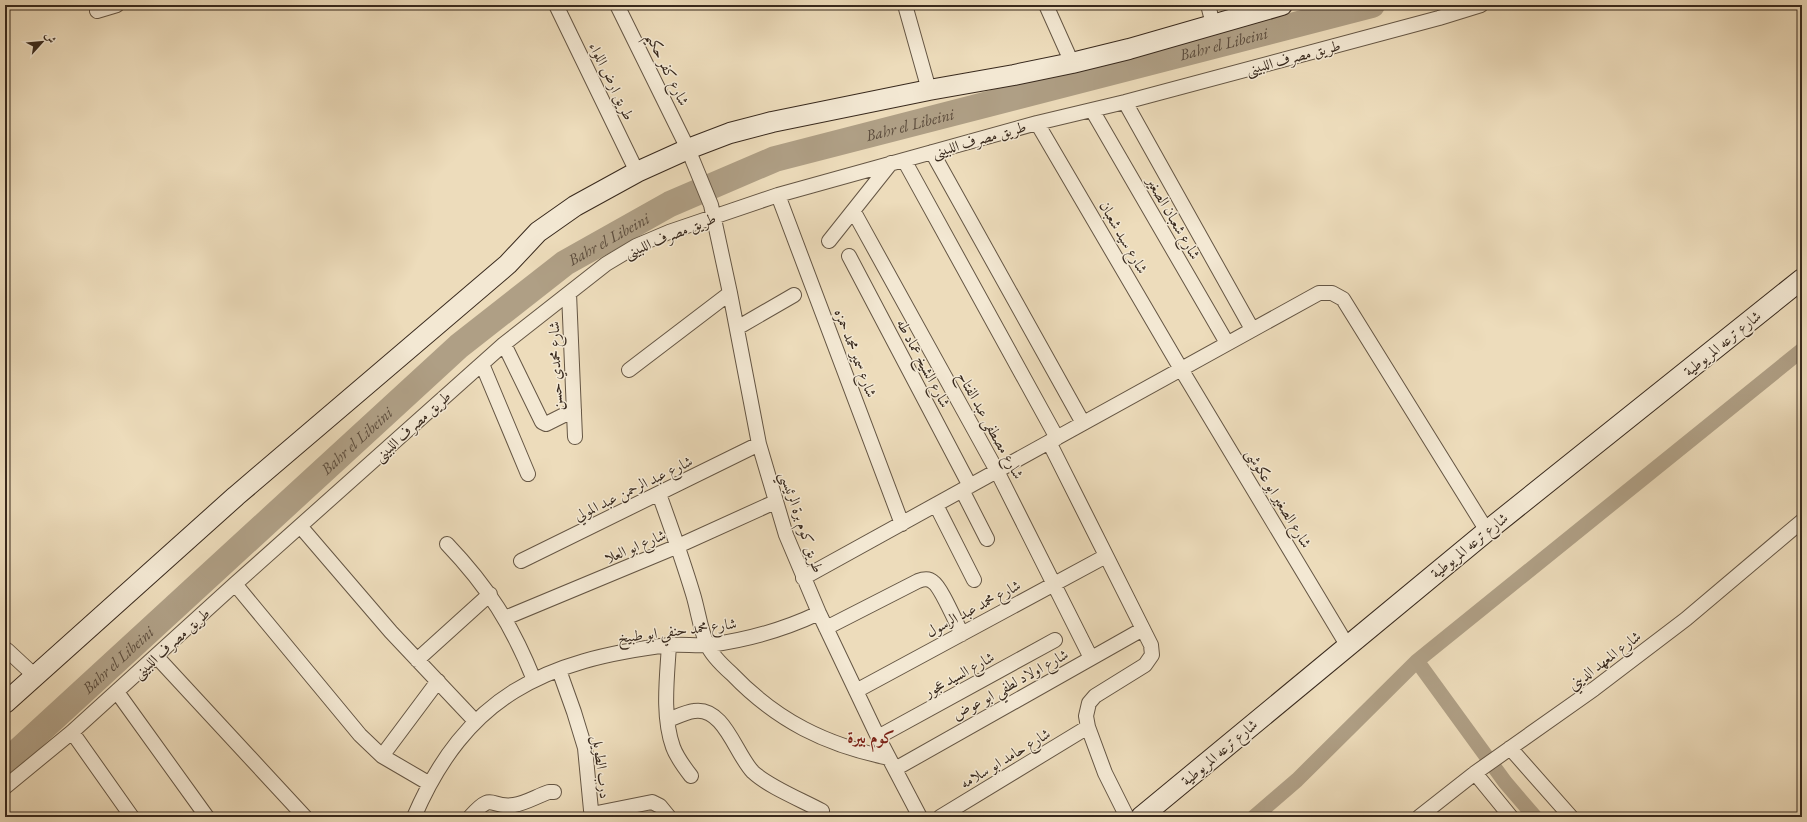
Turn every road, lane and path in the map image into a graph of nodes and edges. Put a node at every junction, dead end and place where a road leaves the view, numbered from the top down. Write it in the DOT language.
graph roads {
  1 [pos="117,5"];
  2 [pos="556,5"];
  3 [pos="618,5"];
  4 [pos="905,5"];
  5 [pos="1046,5"];
  6 [pos="1208,5"];
  7 [pos="1481,5"];
  8 [pos="1276,6"];
  9 [pos="96,11"];
  10 [pos="1212,24"];
  11 [pos="1072,63"];
  12 [pos="929,90"];
  13 [pos="1125,102"];
  14 [pos="1092,110"];
  15 [pos="1037,123"];
  16 [pos="688,149"];
  17 [pos="932,152"];
  18 [pos="897,162"];
  19 [pos="637,172"];
  20 [pos="778,195"];
  21 [pos="854,212"];
  22 [pos="714,217"];
  23 [pos="829,241"];
  24 [pos="849,256"];
  25 [pos="1802,279"];
  26 [pos="569,293"];
  27 [pos="730,293"];
  28 [pos="794,295"];
  29 [pos="737,328"];
  30 [pos="1252,329"];
  31 [pos="1227,343"];
  32 [pos="504,344"];
  33 [pos="482,364"];
  34 [pos="1181,368"];
  35 [pos="629,370"];
  36 [pos="574,410"];
  37 [pos="1083,423"];
  38 [pos="575,437"];
  39 [pos="1053,440"];
  40 [pos="760,444"];
  41 [pos="997,471"];
  42 [pos="528,474"];
  43 [pos="966,488"];
  44 [pos="659,494"];
  45 [pos="775,502"];
  46 [pos="936,505"];
  47 [pos="1802,521"];
  48 [pos="902,524"];
  49 [pos="300,526"];
  50 [pos="1486,531"];
  51 [pos="987,539"];
  52 [pos="447,544"];
  53 [pos="678,546"];
  54 [pos="1106,556"];
  55 [pos="521,561"];
  56 [pos="803,578"];
  57 [pos="974,580"];
  58 [pos="235,584"];
  59 [pos="1054,584"];
  60 [pos="490,594"];
  61 [pos="819,613"];
  62 [pos="505,618"];
  63 [pos="826,628"];
  64 [pos="1143,629"];
  65 [pos="962,634"];
  66 [pos="1055,640"];
  67 [pos="669,645"];
  68 [pos="707,645"];
  69 [pos="1347,645"];
  70 [pos="5,650"];
  71 [pos="156,656"];
  72 [pos="1091,658"];
  73 [pos="418,660"];
  74 [pos="559,670"];
  75 [pos="35,676"];
  76 [pos="534,680"];
  77 [pos="438,681"];
  78 [pos="856,691"];
  79 [pos="117,692"];
  80 [pos="5,703"];
  81 [pos="668,720"];
  82 [pos="475,721"];
  83 [pos="1088,727"];
  84 [pos="72,732"];
  85 [pos="878,737"];
  86 [pos="1510,748"];
  87 [pos="382,756"];
  88 [pos="892,763"];
  89 [pos="1475,773"];
  90 [pos="690,776"];
  91 [pos="430,784"];
  92 [pos="5,787"];
  93 [pos="554,792"];
  94 [pos="822,811"];
  95 [pos="132,817"];
  96 [pos="207,817"];
  97 [pos="305,817"];
  98 [pos="414,817"];
  99 [pos="470,817"];
  100 [pos="669,817"];
  101 [pos="920,817"];
  102 [pos="940,817"];
  103 [pos="1127,817"];
  104 [pos="1141,817"];
  105 [pos="1419,817"];
  106 [pos="1511,817"];
  107 [pos="1571,817"];
  1 -- 9 [label="street"];
  2 -- 19 [label="street, طريق ارض اللواء"];
  3 -- 16 [label="street, شارع كفر حكيم"];
  4 -- 12 [label="street"];
  5 -- 11 [label="street"];
  6 -- 10 [label="street"];
  7 -- 13 [label="street, طريق مصرف اللبينى"];
  8 -- 10 [label="street"];
  10 -- 11 [label="street"];
  11 -- 12 [label="street"];
  12 -- 16 [label="street"];
  13 -- 14 [label="street, طريق مصرف اللبينى"];
  13 -- 30 [label="street"];
  14 -- 15 [label="street, طريق مصرف اللبينى"];
  14 -- 31 [label="street, شارع شعبان الصغير"];
  15 -- 17 [label="street, طريق مصرف اللبينى"];
  15 -- 34 [label="street, شارع سيد شعبان"];
  16 -- 19 [label="street"];
  16 -- 22 [label="street, شارع كفر حكيم"];
  17 -- 18 [label="street, طريق مصرف اللبينى"];
  17 -- 37 [label="street"];
  18 -- 20 [label="street, طريق مصرف اللبينى"];
  18 -- 21 [label="street"];
  18 -- 39 [label="street"];
  19 -- 75 [label="street"];
  20 -- 22 [label="street, طريق مصرف اللبينى"];
  20 -- 48 [label="street, شارع سمير محمد حمزه"];
  21 -- 23 [label="street"];
  21 -- 41 [label="street, شارع مصطفى عبد الفتاح"];
  22 -- 26 [label="street, طريق مصرف اللبينى"];
  22 -- 27 [label="street, طريق كوم برة الرئيسي"];
  24 -- 43 [label="street, شارع الشيخ عماد طه"];
  25 -- 50 [label="street, شارع ترعه المريوطية"];
  26 -- 32 [label="street, طريق مصرف اللبينى"];
  26 -- 36 [label="street, شارع محمدي حسن"];
  27 -- 29 [label="street, طريق كوم برة الرئيسي"];
  27 -- 35 [label="street"];
  28 -- 29 [label="street"];
  29 -- 40 [label="street, طريق كوم برة الرئيسي"];
  30 -- 31 [label="street"];
  30 -- 50 [label="street"];
  31 -- 34 [label="street"];
  32 -- 33 [label="street, طريق مصرف اللبينى"];
  32 -- 36 [label="street"];
  33 -- 42 [label="street"];
  33 -- 49 [label="street, طريق مصرف اللبينى"];
  34 -- 37 [label="street"];
  34 -- 69 [label="street, شارع الصغير ابو عكوشى"];
  36 -- 38 [label="street, شارع محمدي حسن"];
  37 -- 39 [label="street"];
  39 -- 41 [label="street"];
  39 -- 54 [label="street"];
  40 -- 44 [label="street, شارع عبد الرحمن عبد المولي"];
  40 -- 45 [label="street, طريق كوم برة الرئيسي"];
  41 -- 43 [label="street"];
  41 -- 59 [label="street, شارع مصطفى عبد الفتاح"];
  43 -- 46 [label="street"];
  43 -- 51 [label="street, شارع الشيخ عماد طه"];
  44 -- 53 [label="street"];
  44 -- 55 [label="street, شارع عبد الرحمن عبد المولي"];
  45 -- 53 [label="street, شارع ابو العلا"];
  45 -- 56 [label="street, طريق كوم برة الرئيسي"];
  46 -- 48 [label="street"];
  46 -- 57 [label="street"];
  47 -- 86 [label="street, شارع المعهد الديني"];
  48 -- 56 [label="street"];
  49 -- 58 [label="street, طريق مصرف اللبينى"];
  49 -- 73 [label="street"];
  50 -- 69 [label="street, شارع ترعه المريوطية"];
  52 -- 60 [label="street"];
  53 -- 62 [label="street, شارع ابو العلا"];
  53 -- 68 [label="street"];
  54 -- 59 [label="street, شارع محمد عبد الرسول"];
  54 -- 64 [label="street"];
  56 -- 61 [label="street, طريق كوم برة الرئيسي"];
  58 -- 71 [label="street, طريق مصرف اللبينى"];
  58 -- 87 [label="street"];
  59 -- 65 [label="street, شارع محمد عبد الرسول"];
  59 -- 72 [label="street, شارع مصطفى عبد الفتاح"];
  60 -- 62 [label="street"];
  60 -- 73 [label="street"];
  61 -- 63 [label="street, طريق كوم برة الرئيسي"];
  61 -- 68 [label="street, شارع محمد حنفي ابو طبيخ"];
  62 -- 76 [label="street"];
  63 -- 65 [label="street"];
  63 -- 78 [label="street, طريق كوم برة الرئيسي"];
  64 -- 72 [label="street, شارع اولاد لطفي ابو عوض"];
  64 -- 83 [label="street"];
  65 -- 78 [label="street, شارع محمد عبد الرسول"];
  66 -- 85 [label="street, شارع السيد عجور"];
  67 -- 68 [label="street, شارع محمد حنفي ابو طبيخ"];
  67 -- 74 [label="street, شارع محمد حنفي ابو طبيخ"];
  67 -- 81 [label="street"];
  68 -- 88 [label="street"];
  69 -- 104 [label="street, شارع ترعه المريوطية"];
  70 -- 75 [label="street"];
  71 -- 79 [label="street, طريق مصرف اللبينى"];
  71 -- 97 [label="street"];
  72 -- 88 [label="street, شارع اولاد لطفي ابو عوض"];
  73 -- 77 [label="street"];
  74 -- 76 [label="street, شارع محمد حنفي ابو طبيخ"];
  74 -- 100 [label="street, درب الطويل"];
  75 -- 80 [label="street"];
  76 -- 82 [label="street, شارع محمد حنفي ابو طبيخ"];
  77 -- 82 [label="street"];
  77 -- 87 [label="street"];
  78 -- 85 [label="street, طريق كوم برة الرئيسي"];
  79 -- 84 [label="street, طريق مصرف اللبينى"];
  79 -- 96 [label="street"];
  81 -- 90 [label="street"];
  81 -- 94 [label="street"];
  82 -- 91 [label="street, شارع محمد حنفي ابو طبيخ"];
  83 -- 102 [label="street, شارع حامد ابو سلامه"];
  83 -- 103 [label="street"];
  84 -- 92 [label="street, طريق مصرف اللبينى"];
  84 -- 95 [label="street"];
  85 -- 88 [label="street, طريق كوم برة الرئيسي"];
  86 -- 89 [label="street, شارع المعهد الديني"];
  86 -- 107 [label="street"];
  87 -- 91 [label="street"];
  88 -- 101 [label="street, طريق كوم برة الرئيسي"];
  89 -- 105 [label="street, شارع المعهد الديني"];
  89 -- 106 [label="street"];
  91 -- 98 [label="street, شارع محمد حنفي ابو طبيخ"];
  93 -- 99 [label="street"];
}
